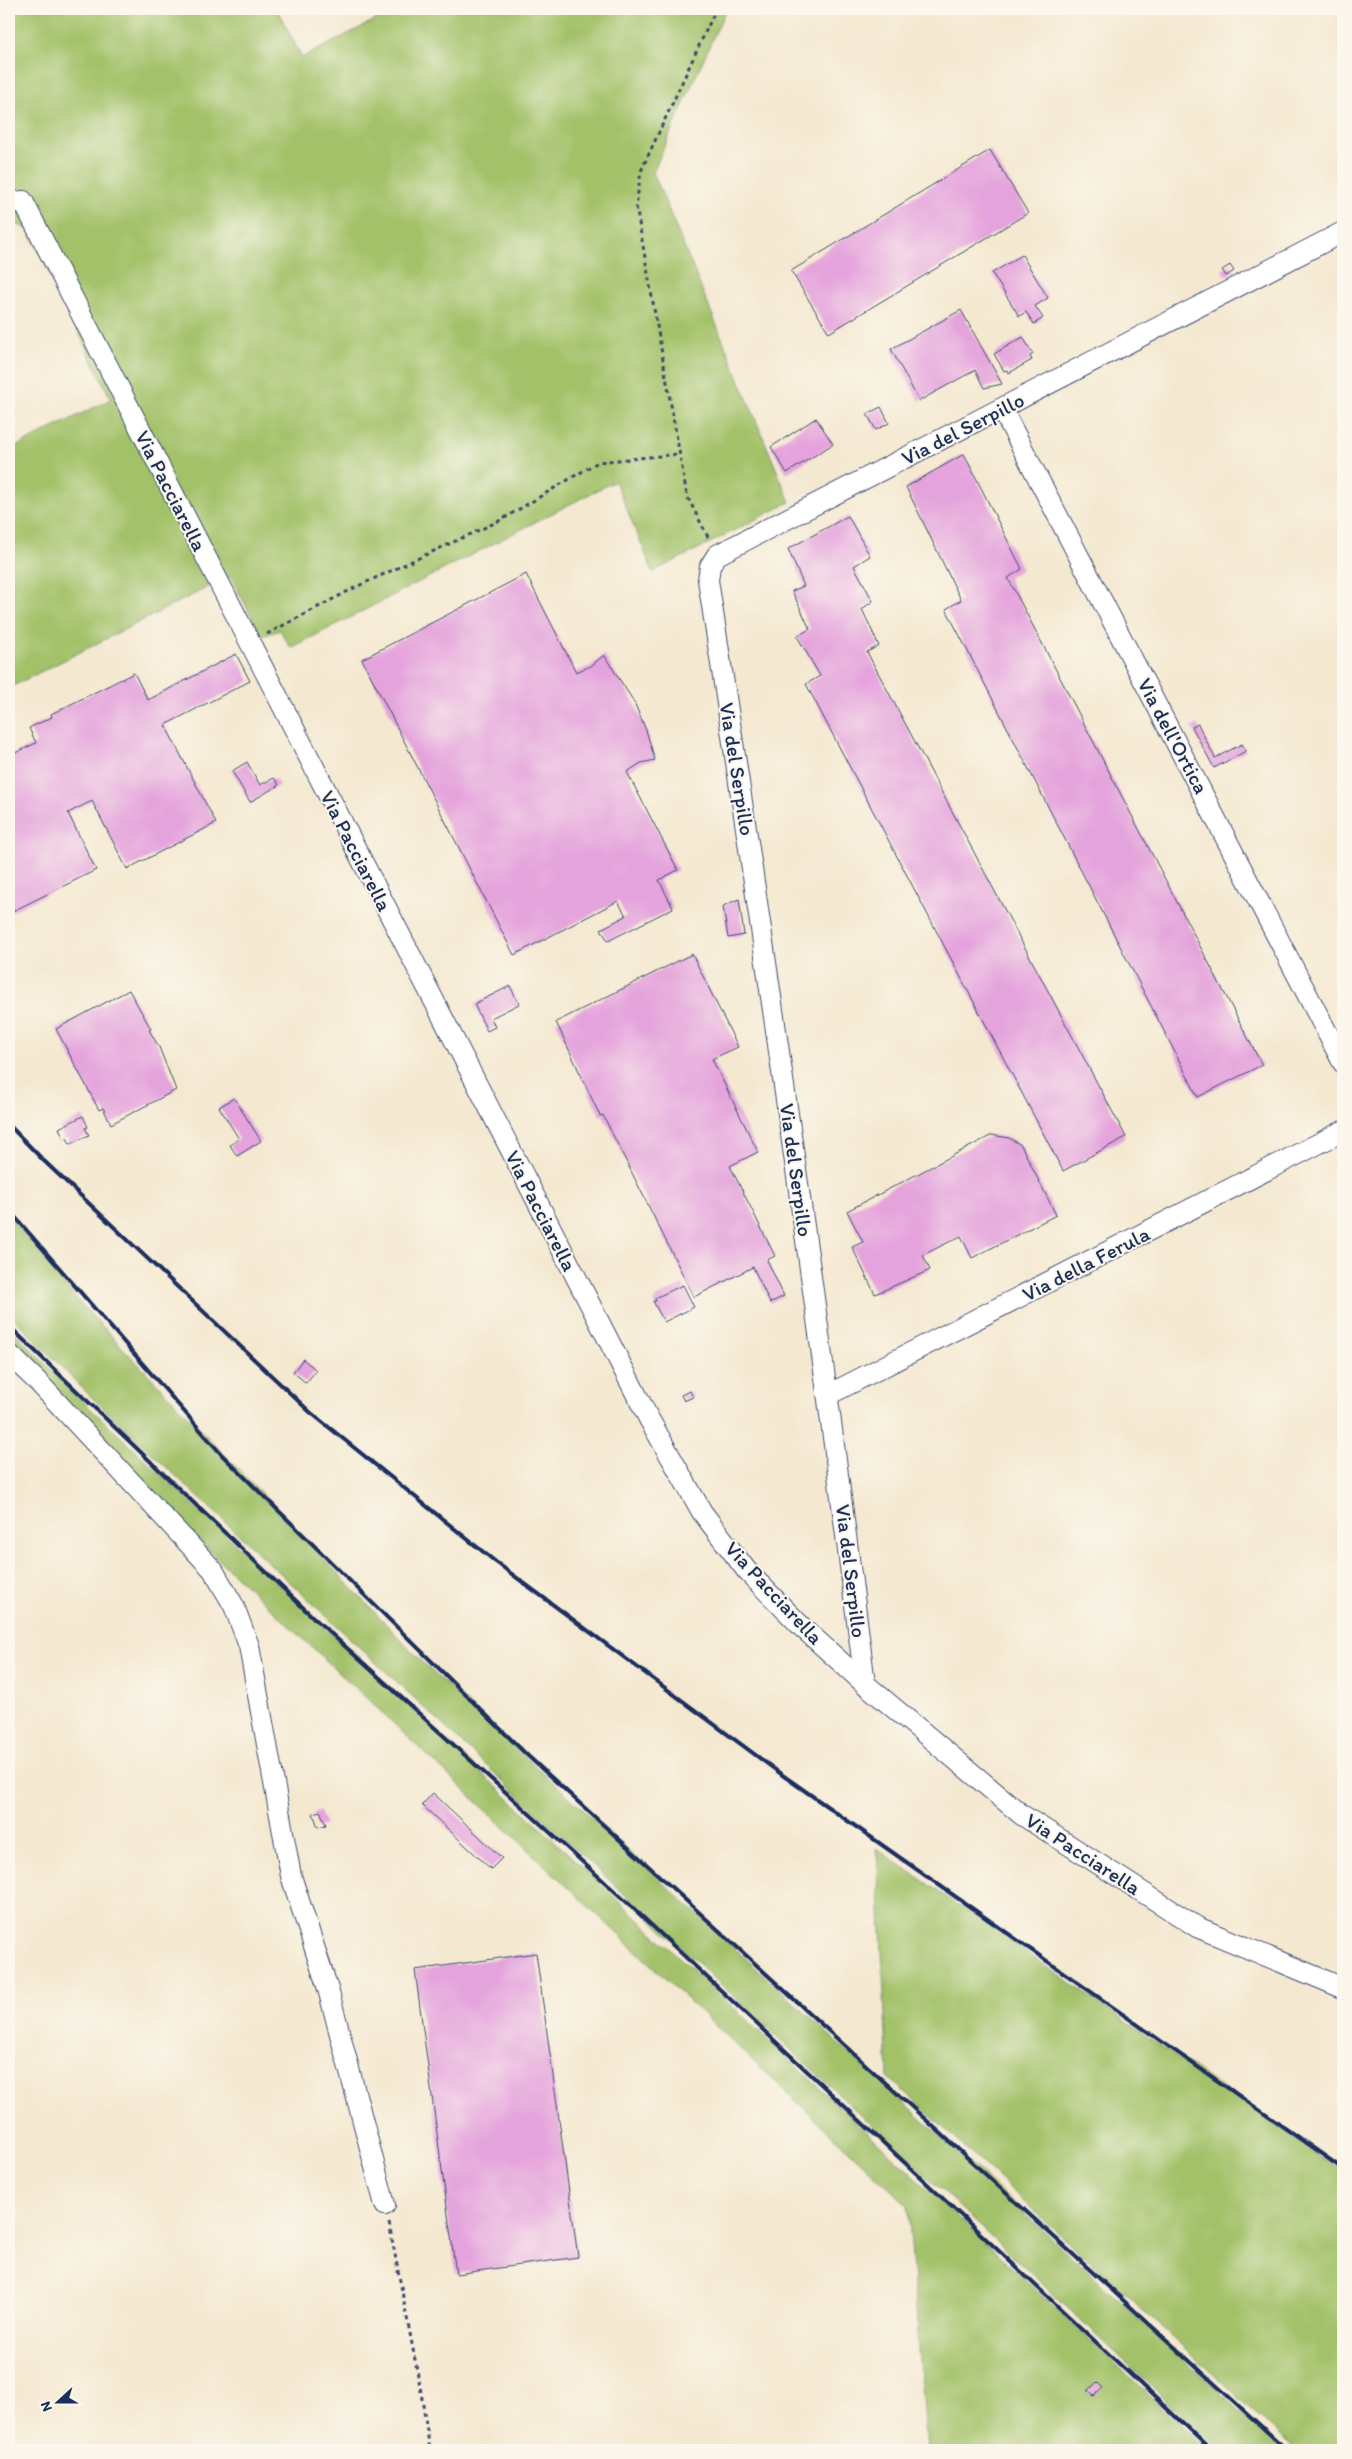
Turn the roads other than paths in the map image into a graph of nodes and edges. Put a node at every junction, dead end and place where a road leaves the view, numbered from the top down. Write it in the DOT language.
graph roads {
  1 [pos="9,203"];
  2 [pos="1343,232"];
  3 [pos="1002,409"];
  4 [pos="1343,1063"];
  5 [pos="1343,1131"];
  6 [pos="9,1354"];
  7 [pos="828,1395"];
  8 [pos="865,1684"];
  9 [pos="1343,1988"];
  10 [pos="385,2205"];
  1 -- 8 [label="street, Via Pacciarella"];
  2 -- 3 [label="street, Via del Serpillo"];
  3 -- 4 [label="street, Via dell'Ortica"];
  3 -- 7 [label="street, Via del Serpillo"];
  5 -- 7 [label="street, Via della Ferula"];
  6 -- 10 [label="street"];
  7 -- 8 [label="street, Via del Serpillo"];
  8 -- 9 [label="street, Via Pacciarella"];
}
